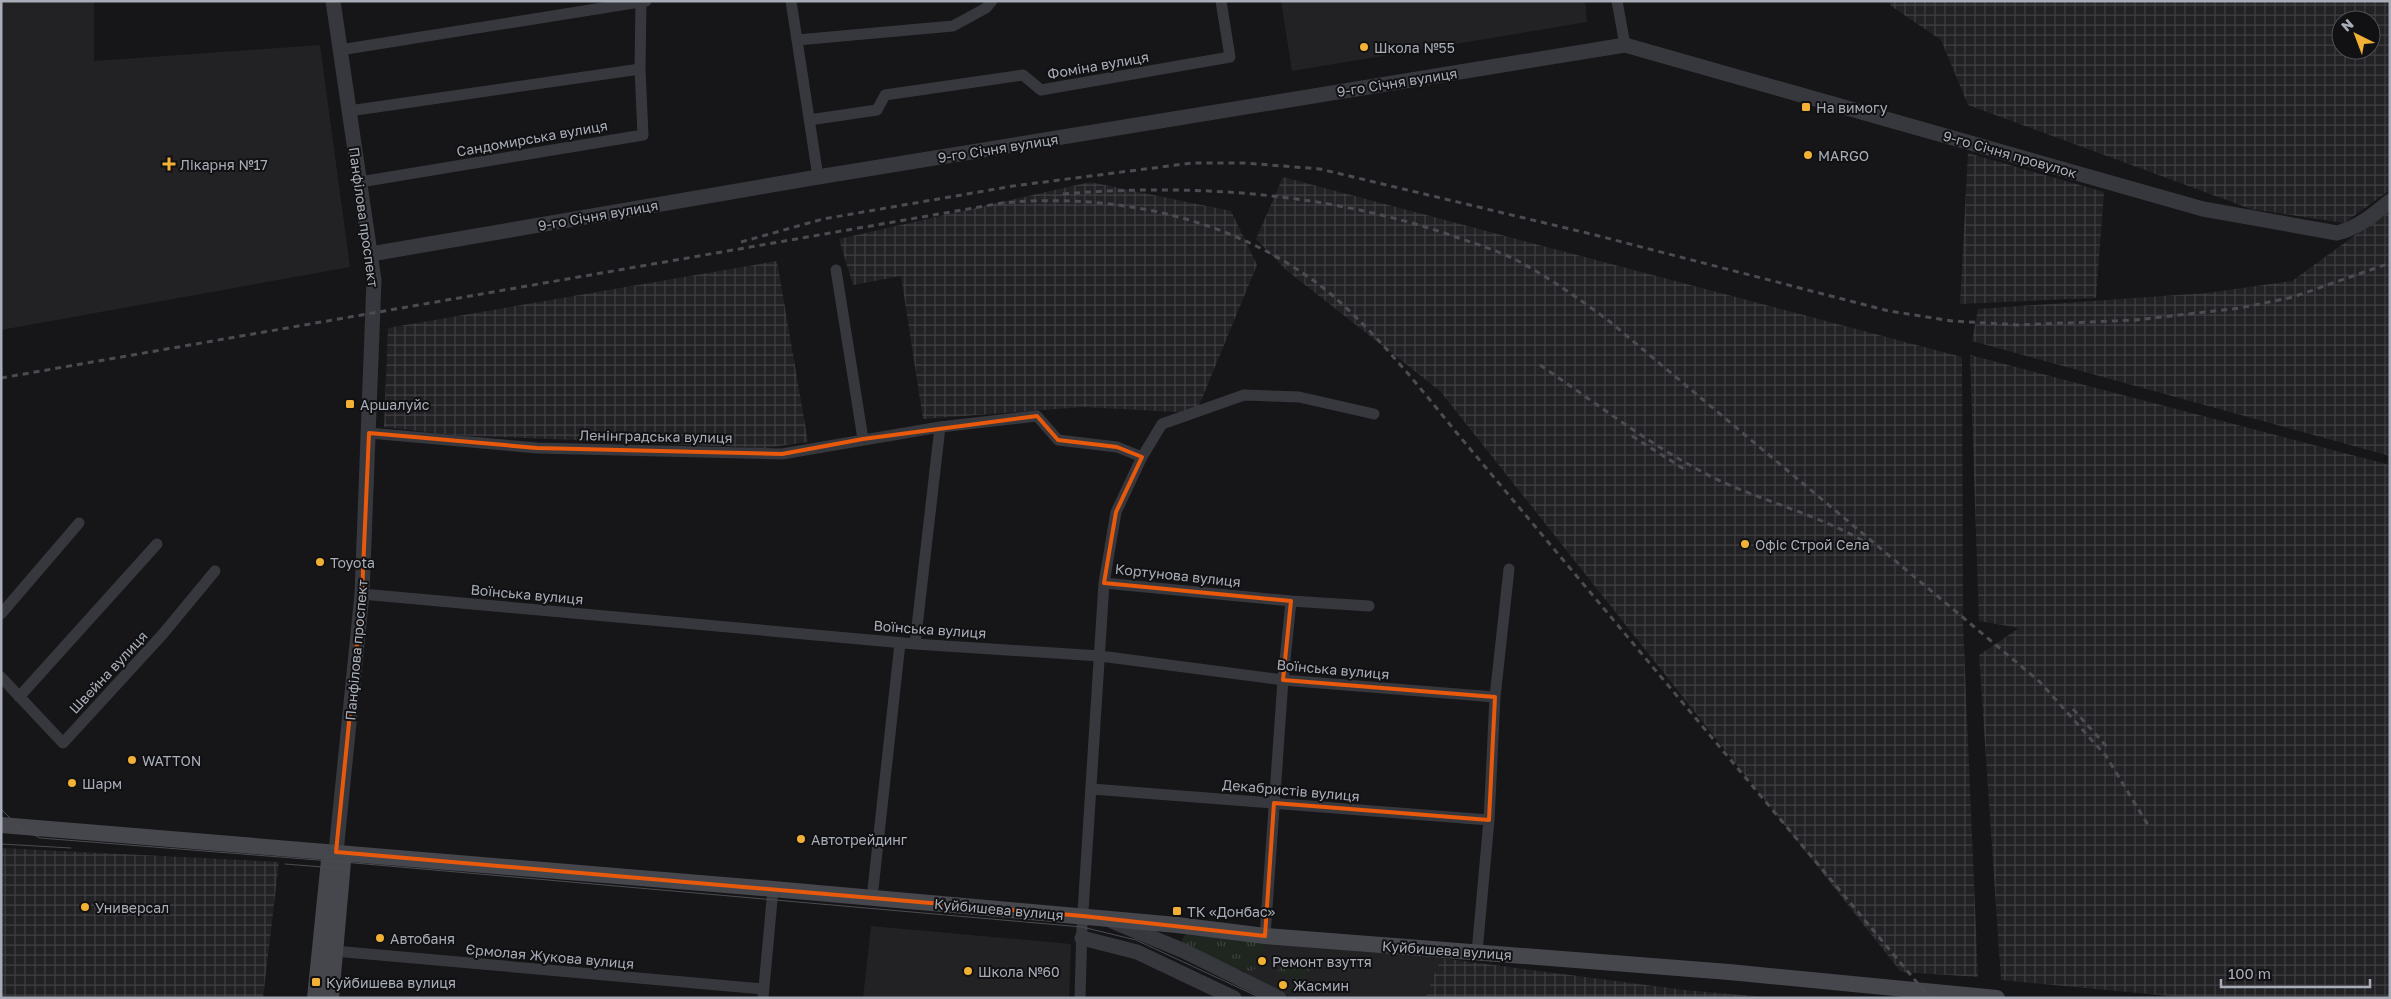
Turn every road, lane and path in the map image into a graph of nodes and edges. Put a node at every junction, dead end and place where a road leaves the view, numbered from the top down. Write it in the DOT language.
graph roads {
  1 [pos="333,1"];
  2 [pos="791,1"];
  3 [pos="992,1"];
  4 [pos="1221,1"];
  5 [pos="1617,1"];
  6 [pos="643,2"];
  7 [pos="797,40"];
  8 [pos="1625,45"];
  9 [pos="340,50"];
  10 [pos="640,68"];
  11 [pos="349,111"];
  12 [pos="809,120"];
  13 [pos="818,178"];
  14 [pos="360,182"];
  15 [pos="2390,202"];
  16 [pos="371,254"];
  17 [pos="836,270"];
  18 [pos="1374,414"];
  19 [pos="940,427"];
  20 [pos="370,433"];
  21 [pos="864,439"];
  22 [pos="1142,456"];
  23 [pos="80,523"];
  24 [pos="157,544"];
  25 [pos="1509,569"];
  26 [pos="216,571"];
  27 [pos="1104,583"];
  28 [pos="362,594"];
  29 [pos="1291,601"];
  30 [pos="1369,606"];
  31 [pos="1,614"];
  32 [pos="900,643"];
  33 [pos="915,644"];
  34 [pos="1100,656"];
  35 [pos="1,677"];
  36 [pos="1283,680"];
  37 [pos="19,697"];
  38 [pos="1495,697"];
  39 [pos="1092,789"];
  40 [pos="1274,803"];
  41 [pos="1489,820"];
  42 [pos="1,825"];
  43 [pos="333,856"];
  44 [pos="773,889"];
  45 [pos="872,898"];
  46 [pos="1084,916"];
  47 [pos="1108,919"];
  48 [pos="1265,936"];
  49 [pos="1082,938"];
  50 [pos="334,951"];
  51 [pos="1477,952"];
  52 [pos="763,993"];
  53 [pos="315,998"];
  54 [pos="331,998"];
  55 [pos="1080,998"];
  56 [pos="1234,998"];
  57 [pos="1279,998"];
  58 [pos="1997,998"];
  1 -- 9 [label="street, Панфілова проспект"];
  2 -- 7 [label="street"];
  3 -- 7 [label="street"];
  4 -- 12 [label="street, Фоміна вулиця"];
  5 -- 8 [label="street"];
  6 -- 9 [label="street, Сандомирська вулиця"];
  6 -- 10 [label="street, Сандомирська вулиця"];
  7 -- 12 [label="street"];
  8 -- 13 [label="street, 9-го Січня вулиця"];
  8 -- 15 [label="street, 9-го Січня провулок"];
  9 -- 11 [label="street, Панфілова проспект"];
  10 -- 11 [label="street"];
  10 -- 14 [label="street, Сандомирська вулиця"];
  11 -- 14 [label="street, Панфілова проспект"];
  12 -- 13 [label="street"];
  13 -- 16 [label="street, 9-го Січня вулиця"];
  14 -- 16 [label="street, Панфілова проспект"];
  16 -- 20 [label="street, Панфілова проспект"];
  17 -- 21 [label="street"];
  18 -- 22 [label="street, Кортунова вулиця"];
  19 -- 21 [label="street, Ленінградська вулиця"];
  19 -- 22 [label="street, Ленінградська вулиця"];
  19 -- 33 [label="street"];
  20 -- 21 [label="street, Ленінградська вулиця"];
  20 -- 28 [label="street, Панфілова проспект"];
  22 -- 27 [label="street, Кортунова вулиця"];
  23 -- 31 [label="street"];
  24 -- 37 [label="street"];
  25 -- 38 [label="street"];
  26 -- 37 [label="street, Швейна вулиця"];
  27 -- 29 [label="street, Кортунова вулиця"];
  27 -- 34 [label="street"];
  28 -- 32 [label="street, Воїнська вулиця"];
  28 -- 43 [label="street, Панфілова проспект"];
  29 -- 30 [label="street, Кортунова вулиця"];
  29 -- 36 [label="street"];
  32 -- 33 [label="street, Воїнська вулиця"];
  32 -- 45 [label="street"];
  33 -- 34 [label="street, Воїнська вулиця"];
  34 -- 36 [label="street, Воїнська вулиця"];
  34 -- 39 [label="street"];
  35 -- 37 [label="street, Швейна вулиця"];
  36 -- 38 [label="street, Воїнська вулиця"];
  36 -- 40 [label="street"];
  38 -- 41 [label="street"];
  39 -- 40 [label="street, Декабристів вулиця"];
  39 -- 46 [label="street"];
  40 -- 41 [label="street, Декабристів вулиця"];
  40 -- 48 [label="street"];
  41 -- 51 [label="street"];
  42 -- 43 [label="main road, Куйбишева вулиця"];
  43 -- 44 [label="main road, Куйбишева вулиця"];
  43 -- 50 [label="main road"];
  43 -- 53 [label="main road, Панфілова проспект"];
  44 -- 45 [label="main road, Куйбишева вулиця"];
  44 -- 52 [label="street"];
  45 -- 46 [label="main road, Куйбишева вулиця"];
  46 -- 47 [label="main road, Куйбишева вулиця"];
  46 -- 49 [label="street"];
  47 -- 48 [label="main road, Куйбишева вулиця"];
  47 -- 57 [label="street"];
  48 -- 51 [label="main road, Куйбишева вулиця"];
  49 -- 55 [label="street"];
  49 -- 56 [label="street"];
  50 -- 52 [label="street, Єрмолая Жукова вулиця"];
  50 -- 54 [label="main road"];
  51 -- 58 [label="main road, Куйбишева вулиця"];
}
